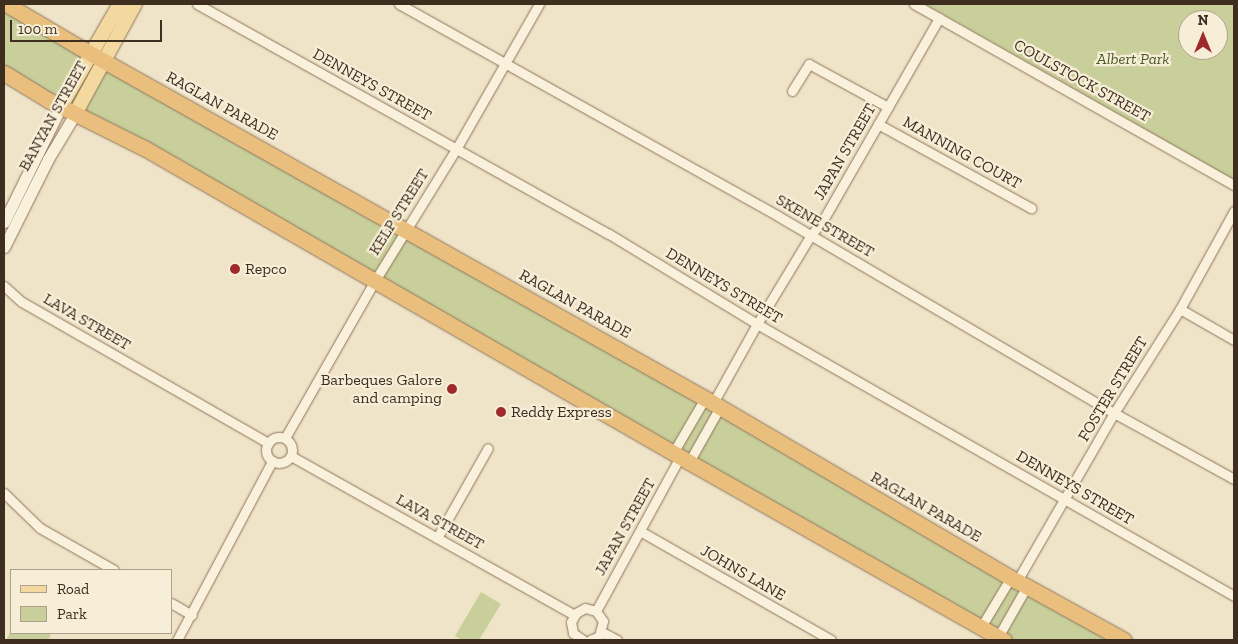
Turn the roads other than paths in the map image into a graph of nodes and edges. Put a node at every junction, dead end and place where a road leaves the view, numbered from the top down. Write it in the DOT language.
graph roads {
  1 [pos="6,4"];
  2 [pos="120,4"];
  3 [pos="135,4"];
  4 [pos="197,4"];
  5 [pos="399,4"];
  6 [pos="539,4"];
  7 [pos="914,4"];
  8 [pos="939,18"];
  9 [pos="90,53"];
  10 [pos="104,60"];
  11 [pos="506,62"];
  12 [pos="4,73"];
  13 [pos="792,92"];
  14 [pos="61,106"];
  15 [pos="888,107"];
  16 [pos="75,114"];
  17 [pos="878,124"];
  18 [pos="456,148"];
  19 [pos="1234,185"];
  20 [pos="1031,208"];
  21 [pos="1234,211"];
  22 [pos="4,222"];
  23 [pos="405,229"];
  24 [pos="811,235"];
  25 [pos="4,247"];
  26 [pos="374,282"];
  27 [pos="4,286"];
  28 [pos="4,297"];
  29 [pos="22,302"];
  30 [pos="1180,309"];
  31 [pos="757,324"];
  32 [pos="1234,340"];
  33 [pos="713,402"];
  34 [pos="1114,414"];
  35 [pos="285,438"];
  36 [pos="268,443"];
  37 [pos="488,448"];
  38 [pos="291,456"];
  39 [pos="681,458"];
  40 [pos="272,461"];
  41 [pos="1234,479"];
  42 [pos="4,493"];
  43 [pos="1066,500"];
  44 [pos="640,531"];
  45 [pos="437,538"];
  46 [pos="112,569"];
  47 [pos="1018,581"];
  48 [pos="1234,596"];
  49 [pos="172,604"];
  50 [pos="596,611"];
  51 [pos="192,614"];
  52 [pos="574,615"];
  53 [pos="602,632"];
  54 [pos="992,635"];
  55 [pos="577,639"];
  56 [pos="177,640"];
  57 [pos="590,640"];
  58 [pos="617,640"];
  59 [pos="832,640"];
  60 [pos="1124,640"];
  1 -- 9 [label="highway, RAGLAN PARADE"];
  2 -- 9 [label="main road, BANYAN STREET"];
  3 -- 10 [label="main road, BANYAN STREET"];
  4 -- 18 [label="street, DENNEYS STREET"];
  5 -- 11 [label="street, SKENE STREET"];
  6 -- 11 [label="street, KELP STREET"];
  7 -- 8 [label="street, COULSTOCK STREET"];
  8 -- 15 [label="street, JAPAN STREET"];
  8 -- 19 [label="street, COULSTOCK STREET"];
  9 -- 10 [label="highway, RAGLAN PARADE"];
  9 -- 14 [label="main road, BANYAN STREET"];
  10 -- 16 [label="main road, BANYAN STREET"];
  10 -- 23 [label="highway, RAGLAN PARADE"];
  11 -- 18 [label="street, KELP STREET"];
  11 -- 24 [label="street, SKENE STREET"];
  12 -- 14 [label="highway"];
  13 -- 15 [label="street"];
  14 -- 16 [label="highway"];
  14 -- 22 [label="street, BANYAN STREET"];
  15 -- 17 [label="street, JAPAN STREET"];
  16 -- 25 [label="street, BANYAN STREET"];
  16 -- 26 [label="highway"];
  17 -- 20 [label="street, MANNING COURT"];
  17 -- 24 [label="street, JAPAN STREET"];
  18 -- 23 [label="street, KELP STREET"];
  18 -- 31 [label="street, DENNEYS STREET"];
  21 -- 30 [label="street, FOSTER STREET"];
  23 -- 26 [label="street, KELP STREET"];
  23 -- 33 [label="highway, RAGLAN PARADE"];
  24 -- 31 [label="street, JAPAN STREET"];
  24 -- 34 [label="street, SKENE STREET"];
  26 -- 35 [label="street, KELP STREET"];
  26 -- 39 [label="highway"];
  27 -- 29 [label="street, LAVA STREET"];
  28 -- 29 [label="street, LAVA STREET"];
  29 -- 36 [label="street, LAVA STREET"];
  30 -- 32 [label="street"];
  30 -- 34 [label="street, FOSTER STREET"];
  31 -- 33 [label="street, JAPAN STREET"];
  31 -- 43 [label="street, DENNEYS STREET"];
  33 -- 39 [label="street, JAPAN STREET"];
  33 -- 39 [label="street, JAPAN STREET"];
  33 -- 47 [label="highway, RAGLAN PARADE"];
  34 -- 41 [label="street, SKENE STREET"];
  34 -- 43 [label="street, FOSTER STREET"];
  35 -- 36 [label="street"];
  35 -- 38 [label="street"];
  36 -- 40 [label="street"];
  37 -- 45 [label="street"];
  38 -- 40 [label="street"];
  38 -- 45 [label="street, LAVA STREET"];
  39 -- 44 [label="street, JAPAN STREET"];
  39 -- 54 [label="highway"];
  40 -- 51 [label="street"];
  42 -- 46 [label="street"];
  43 -- 47 [label="street, FOSTER STREET"];
  43 -- 48 [label="street, DENNEYS STREET"];
  44 -- 50 [label="street, JAPAN STREET"];
  44 -- 59 [label="street, JOHNS LANE"];
  45 -- 52 [label="street, LAVA STREET"];
  47 -- 54 [label="street"];
  47 -- 54 [label="street"];
  47 -- 60 [label="highway, RAGLAN PARADE"];
  49 -- 51 [label="street"];
  50 -- 52 [label="street"];
  50 -- 53 [label="street"];
  51 -- 56 [label="street"];
  52 -- 55 [label="street"];
  53 -- 57 [label="street"];
  53 -- 58 [label="street"];
}
